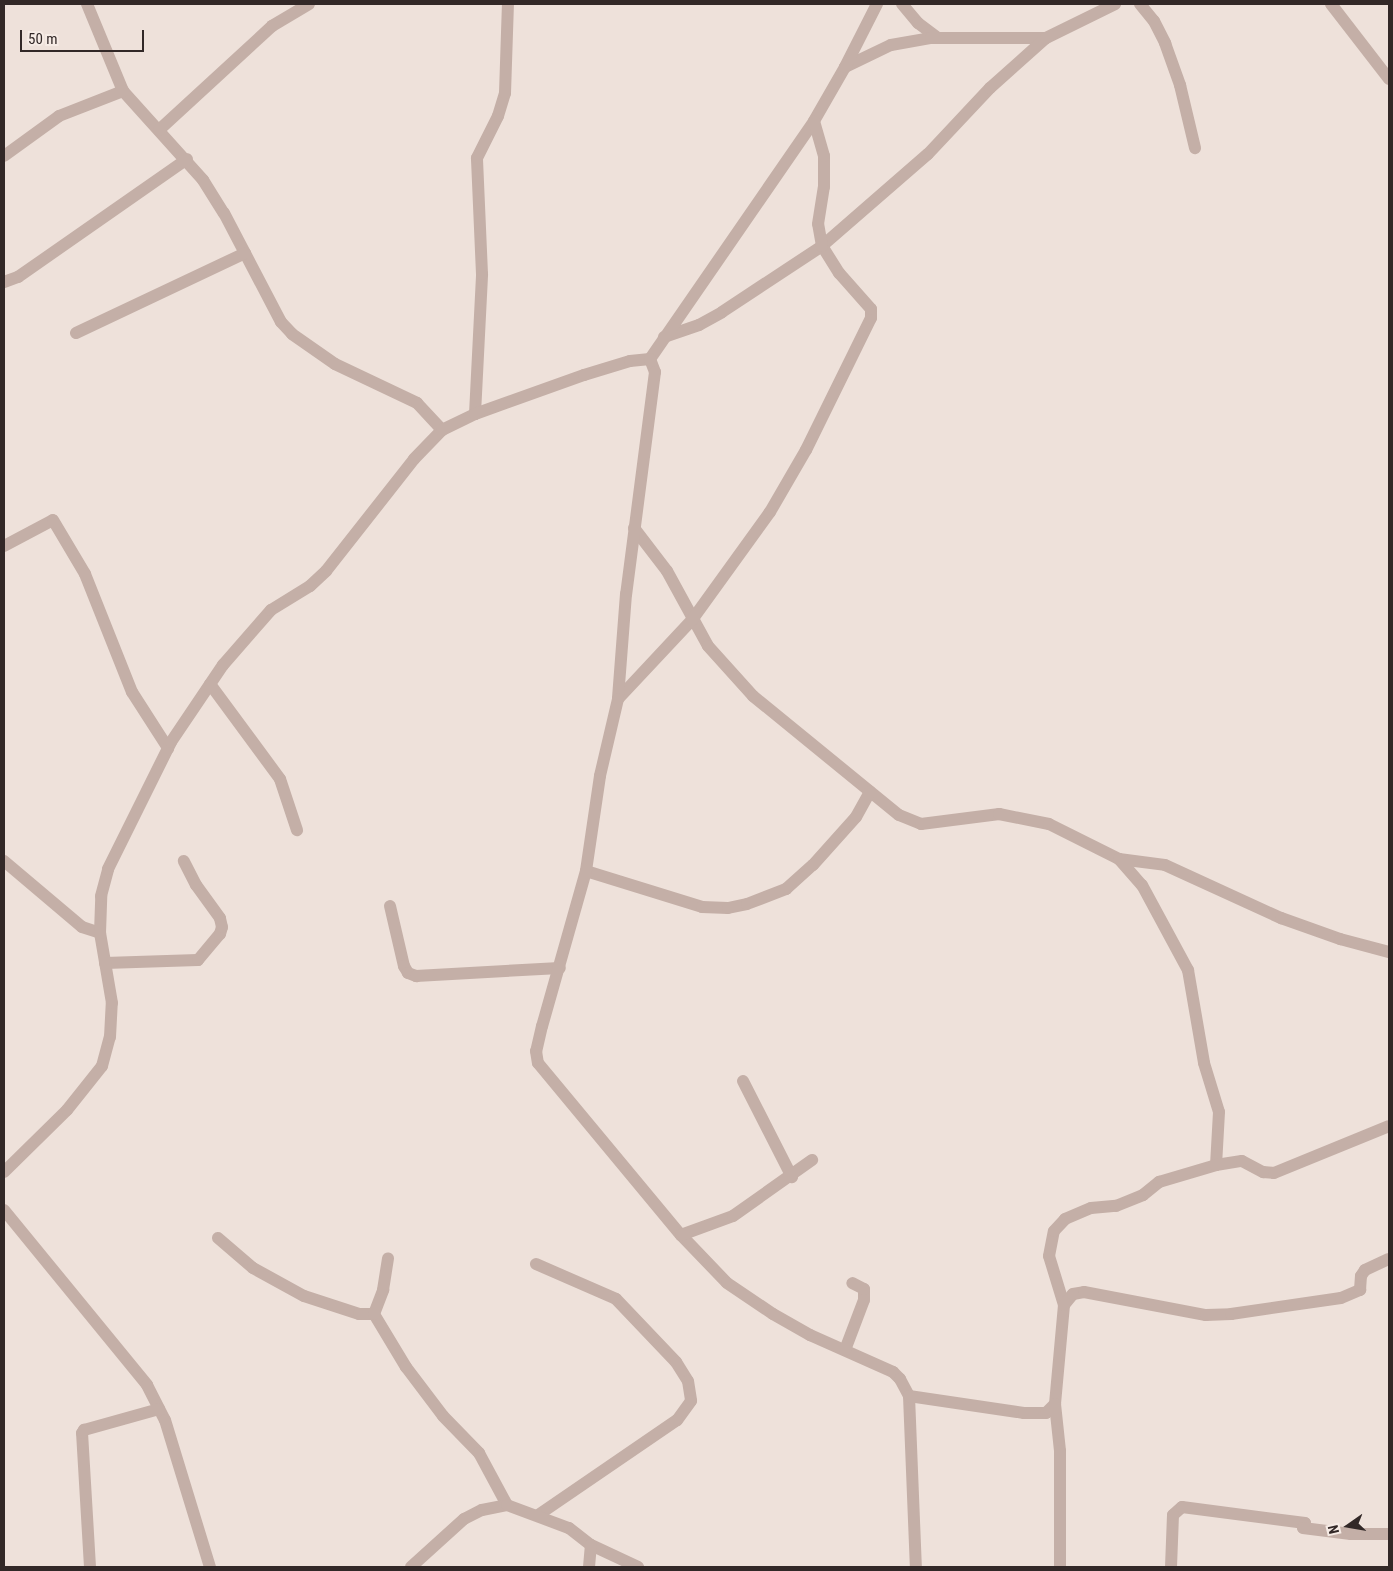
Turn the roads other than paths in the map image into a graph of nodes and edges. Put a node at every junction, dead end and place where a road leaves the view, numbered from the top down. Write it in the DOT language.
graph roads {
  1 [pos="87,4"];
  2 [pos="309,4"];
  3 [pos="508,4"];
  4 [pos="877,4"];
  5 [pos="902,4"];
  6 [pos="1115,4"];
  7 [pos="1140,4"];
  8 [pos="1331,4"];
  9 [pos="938,38"];
  10 [pos="1046,38"];
  11 [pos="845,67"];
  12 [pos="1389,79"];
  13 [pos="123,90"];
  14 [pos="814,121"];
  15 [pos="159,130"];
  16 [pos="1195,148"];
  17 [pos="4,156"];
  18 [pos="188,160"];
  19 [pos="822,246"];
  20 [pos="245,253"];
  21 [pos="4,282"];
  22 [pos="76,333"];
  23 [pos="664,337"];
  24 [pos="650,359"];
  25 [pos="474,414"];
  26 [pos="442,430"];
  27 [pos="634,528"];
  28 [pos="4,546"];
  29 [pos="692,620"];
  30 [pos="210,684"];
  31 [pos="618,700"];
  32 [pos="168,748"];
  33 [pos="870,792"];
  34 [pos="297,830"];
  35 [pos="1119,859"];
  36 [pos="4,861"];
  37 [pos="184,861"];
  38 [pos="586,871"];
  39 [pos="390,906"];
  40 [pos="100,934"];
  41 [pos="1389,952"];
  42 [pos="105,962"];
  43 [pos="560,968"];
  44 [pos="743,1082"];
  45 [pos="1389,1126"];
  46 [pos="812,1160"];
  47 [pos="1216,1165"];
  48 [pos="4,1172"];
  49 [pos="792,1177"];
  50 [pos="4,1210"];
  51 [pos="681,1235"];
  52 [pos="218,1238"];
  53 [pos="388,1258"];
  54 [pos="1389,1259"];
  55 [pos="536,1264"];
  56 [pos="852,1283"];
  57 [pos="1064,1305"];
  58 [pos="374,1314"];
  59 [pos="845,1350"];
  60 [pos="909,1396"];
  61 [pos="1054,1404"];
  62 [pos="159,1409"];
  63 [pos="507,1506"];
  64 [pos="538,1515"];
  65 [pos="1389,1534"];
  66 [pos="592,1545"];
  67 [pos="415,1566"];
  68 [pos="90,1567"];
  69 [pos="210,1567"];
  70 [pos="589,1567"];
  71 [pos="638,1567"];
  72 [pos="916,1567"];
  73 [pos="1060,1567"];
  74 [pos="1172,1567"];
  1 -- 13 [label="street"];
  2 -- 15 [label="street"];
  3 -- 25 [label="street"];
  4 -- 11 [label="street"];
  5 -- 9 [label="street"];
  6 -- 10 [label="street"];
  7 -- 16 [label="street"];
  8 -- 12 [label="street"];
  9 -- 10 [label="street"];
  9 -- 11 [label="street"];
  10 -- 19 [label="street"];
  11 -- 14 [label="street"];
  13 -- 15 [label="street"];
  13 -- 17 [label="street"];
  14 -- 19 [label="street"];
  14 -- 23 [label="street"];
  15 -- 18 [label="street"];
  18 -- 20 [label="street"];
  18 -- 21 [label="street"];
  19 -- 23 [label="street"];
  19 -- 29 [label="street"];
  20 -- 22 [label="street"];
  20 -- 26 [label="street"];
  23 -- 24 [label="street"];
  24 -- 25 [label="street"];
  24 -- 27 [label="street"];
  25 -- 26 [label="street"];
  26 -- 30 [label="street"];
  27 -- 29 [label="street"];
  27 -- 31 [label="street"];
  28 -- 32 [label="street"];
  29 -- 31 [label="street"];
  29 -- 33 [label="street"];
  30 -- 32 [label="street"];
  30 -- 34 [label="street"];
  31 -- 38 [label="street"];
  32 -- 40 [label="street"];
  33 -- 35 [label="street"];
  33 -- 38 [label="street"];
  35 -- 41 [label="street"];
  35 -- 47 [label="street"];
  36 -- 40 [label="street"];
  37 -- 42 [label="street"];
  38 -- 43 [label="street"];
  39 -- 43 [label="street"];
  40 -- 42 [label="street"];
  42 -- 48 [label="street"];
  43 -- 51 [label="street"];
  44 -- 49 [label="street"];
  45 -- 47 [label="street"];
  46 -- 49 [label="street"];
  47 -- 57 [label="street"];
  49 -- 51 [label="street"];
  50 -- 62 [label="street"];
  51 -- 59 [label="street"];
  52 -- 58 [label="street"];
  53 -- 58 [label="street"];
  54 -- 57 [label="street"];
  55 -- 64 [label="street"];
  56 -- 59 [label="street"];
  57 -- 61 [label="street"];
  58 -- 63 [label="street"];
  59 -- 60 [label="street"];
  60 -- 61 [label="street"];
  60 -- 72 [label="street"];
  61 -- 73 [label="street"];
  62 -- 68 [label="street"];
  62 -- 69 [label="street"];
  63 -- 64 [label="street"];
  63 -- 67 [label="street"];
  64 -- 66 [label="street"];
  65 -- 74 [label="street"];
  66 -- 70 [label="street"];
  66 -- 71 [label="street"];
}
